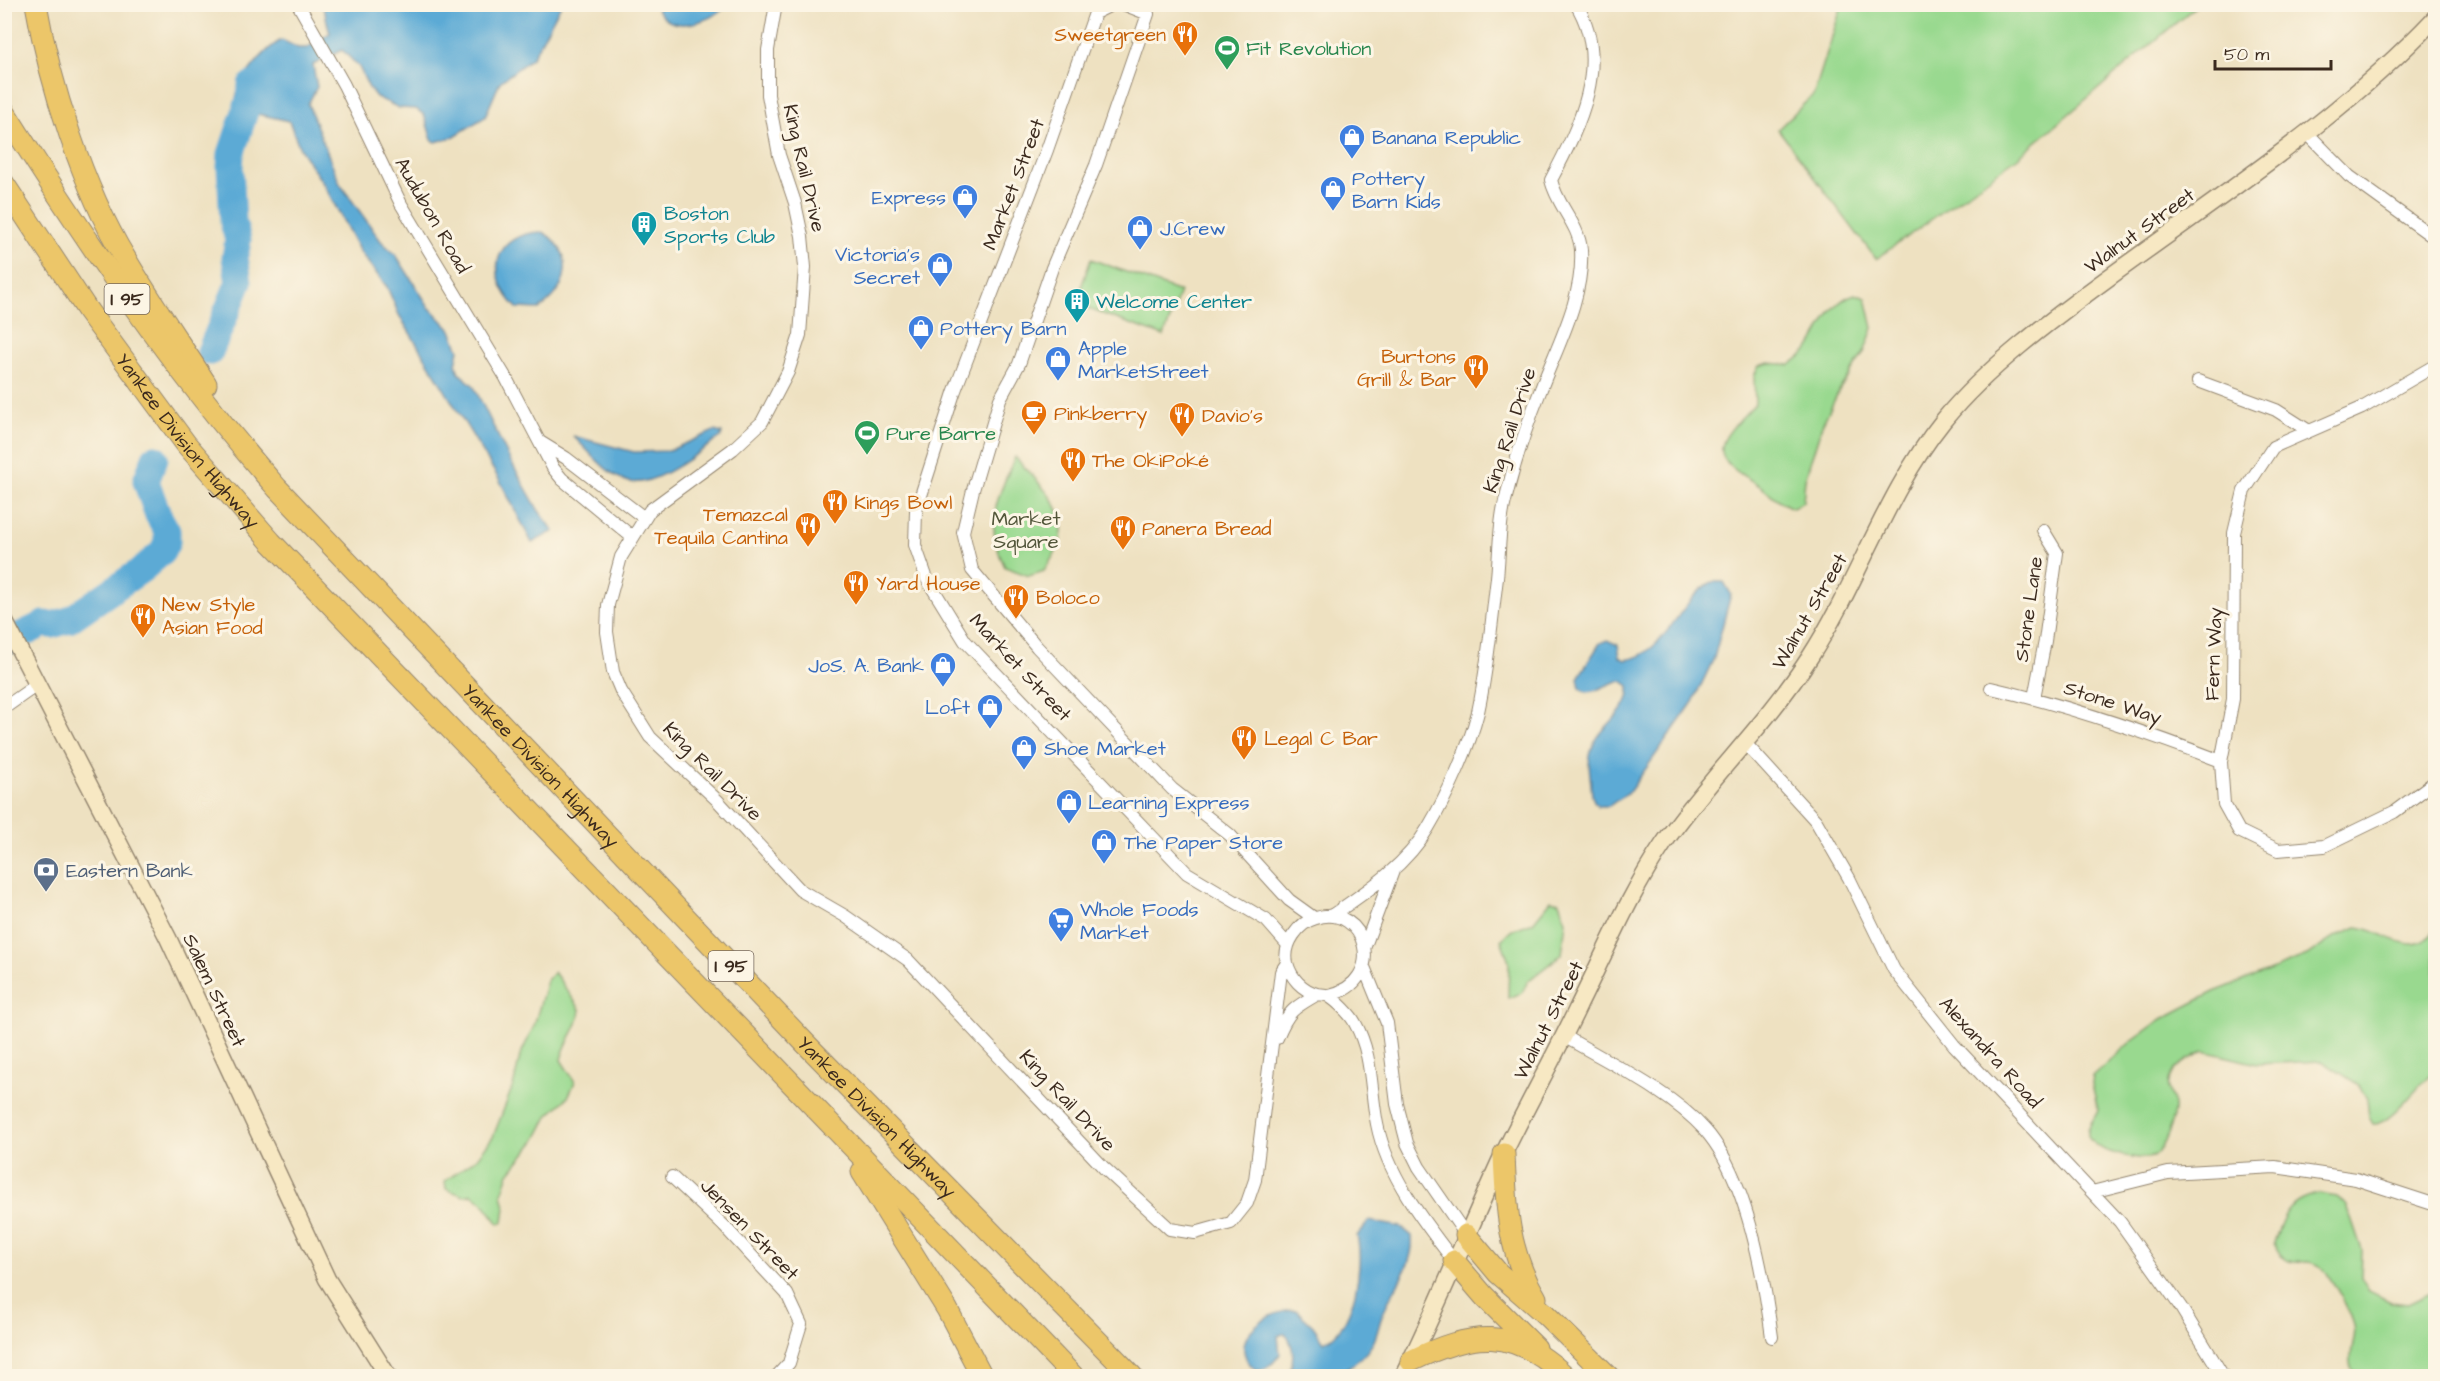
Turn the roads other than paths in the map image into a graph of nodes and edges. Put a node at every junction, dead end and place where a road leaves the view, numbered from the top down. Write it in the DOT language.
graph roads {
  1 [pos="36,4"];
  2 [pos="298,4"];
  3 [pos="776,4"];
  4 [pos="1113,4"];
  5 [pos="1123,4"];
  6 [pos="1576,4"];
  7 [pos="2436,17"];
  8 [pos="4,111"];
  9 [pos="2307,133"];
  10 [pos="4,184"];
  11 [pos="2436,239"];
  12 [pos="2436,365"];
  13 [pos="2198,381"];
  14 [pos="2309,431"];
  15 [pos="540,442"];
  16 [pos="266,476"];
  17 [pos="643,517"];
  18 [pos="2043,530"];
  19 [pos="631,537"];
  20 [pos="7,625"];
  21 [pos="38,684"];
  22 [pos="1991,688"];
  23 [pos="2034,698"];
  24 [pos="4,708"];
  25 [pos="1745,743"];
  26 [pos="2221,761"];
  27 [pos="2436,781"];
  28 [pos="1395,867"];
  29 [pos="1331,916"];
  30 [pos="1314,918"];
  31 [pos="1288,945"];
  32 [pos="1365,946"];
  33 [pos="1287,963"];
  34 [pos="1364,967"];
  35 [pos="1324,995"];
  36 [pos="1564,1036"];
  37 [pos="1270,1053"];
  38 [pos="836,1131"];
  39 [pos="1504,1154"];
  40 [pos="672,1177"];
  41 [pos="2092,1192"];
  42 [pos="2436,1205"];
  43 [pos="1466,1235"];
  44 [pos="1454,1261"];
  45 [pos="1545,1314"];
  46 [pos="1772,1337"];
  47 [pos="1407,1369"];
  48 [pos="1560,1372"];
  49 [pos="388,1377"];
  50 [pos="777,1377"];
  51 [pos="982,1377"];
  52 [pos="1073,1377"];
  53 [pos="1132,1377"];
  54 [pos="1608,1377"];
  55 [pos="2223,1377"];
  1 -- 16 [label="highway"];
  2 -- 15 [label="street, Audubon Road"];
  3 -- 17 [label="street, King Rail Drive"];
  4 -- 31 [label="street, Market Street"];
  5 -- 30 [label="street, Market Street"];
  6 -- 28 [label="street, King Rail Drive"];
  7 -- 9 [label="main road, Walnut Street"];
  8 -- 16 [label="highway, Yankee Division Highway / I 95"];
  9 -- 11 [label="street"];
  9 -- 25 [label="main road, Walnut Street"];
  10 -- 38 [label="highway, Yankee Division Highway / I 95"];
  12 -- 14 [label="street, Fern Way"];
  13 -- 14 [label="street"];
  14 -- 26 [label="street, Fern Way"];
  15 -- 17 [label="street, Audubon Road"];
  15 -- 19 [label="street, Audubon Road"];
  16 -- 53 [label="highway, Yankee Division Highway / I 95"];
  17 -- 19 [label="street, King Rail Drive"];
  18 -- 23 [label="street, Stone Lane"];
  19 -- 37 [label="street, King Rail Drive"];
  20 -- 21 [label="main road, Salem Street"];
  21 -- 24 [label="street"];
  21 -- 49 [label="main road, Salem Street"];
  22 -- 23 [label="street, Stone Way"];
  23 -- 26 [label="street, Stone Way"];
  25 -- 36 [label="main road, Walnut Street"];
  25 -- 41 [label="street, Alexandra Road"];
  26 -- 27 [label="street, Fern Way"];
  28 -- 29 [label="street, King Rail Drive"];
  28 -- 32 [label="street, King Rail Drive"];
  29 -- 30 [label="street"];
  29 -- 32 [label="street"];
  30 -- 31 [label="street"];
  31 -- 33 [label="street"];
  32 -- 34 [label="street"];
  33 -- 35 [label="street"];
  33 -- 37 [label="street, King Rail Drive"];
  34 -- 35 [label="street"];
  34 -- 43 [label="street"];
  35 -- 37 [label="street, King Rail Drive"];
  35 -- 44 [label="street"];
  36 -- 39 [label="main road, Walnut Street"];
  36 -- 46 [label="street"];
  38 -- 51 [label="highway"];
  38 -- 52 [label="highway, Yankee Division Highway / I 95"];
  39 -- 43 [label="main road, Walnut Street"];
  39 -- 45 [label="highway"];
  40 -- 50 [label="street, Jensen Street"];
  41 -- 42 [label="street"];
  41 -- 55 [label="street, Alexandra Road"];
  43 -- 44 [label="main road, Walnut Street"];
  43 -- 45 [label="highway"];
  44 -- 47 [label="main road, Walnut Street"];
  44 -- 48 [label="highway"];
  45 -- 54 [label="highway"];
  47 -- 48 [label="highway"];
}
